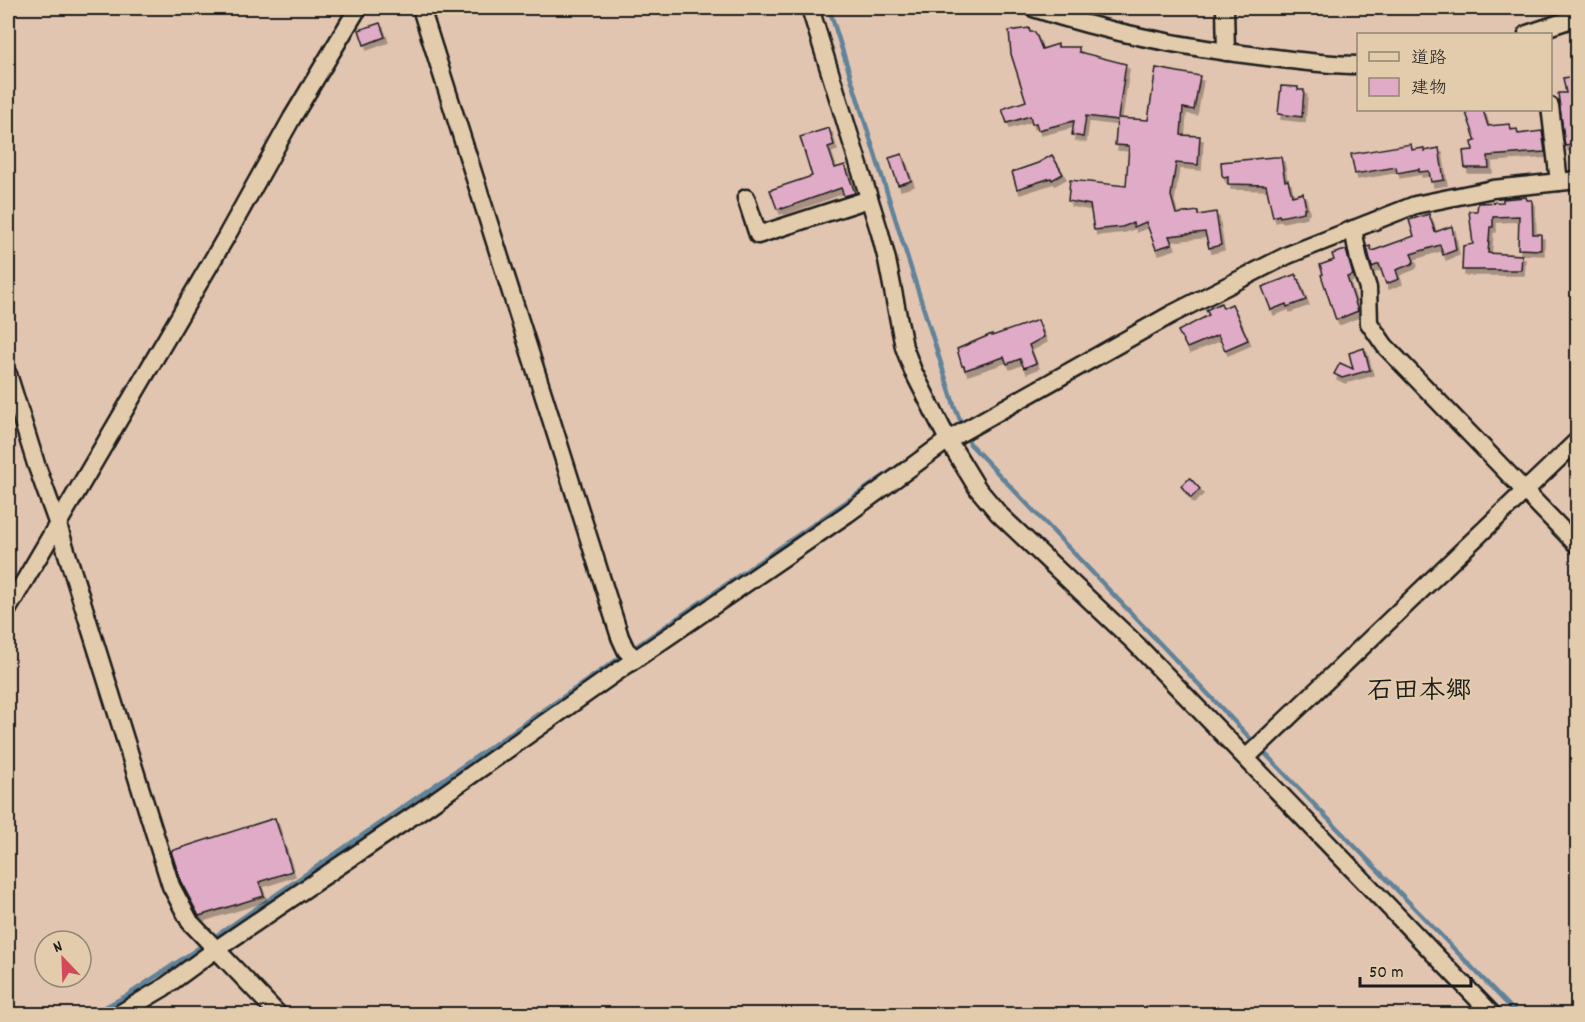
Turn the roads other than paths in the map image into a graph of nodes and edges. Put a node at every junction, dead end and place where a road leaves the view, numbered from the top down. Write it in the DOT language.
graph roads {
  1 [pos="358,8"];
  2 [pos="421,8"];
  3 [pos="810,8"];
  4 [pos="1033,8"];
  5 [pos="1225,8"];
  6 [pos="1578,17"];
  7 [pos="1537,33"];
  8 [pos="1226,52"];
  9 [pos="1357,65"];
  10 [pos="1552,111"];
  11 [pos="1578,180"];
  12 [pos="1559,182"];
  13 [pos="746,198"];
  14 [pos="869,199"];
  15 [pos="1353,229"];
  16 [pos="8,374"];
  17 [pos="948,440"];
  18 [pos="1578,440"];
  19 [pos="1524,491"];
  20 [pos="58,525"];
  21 [pos="1578,546"];
  22 [pos="8,609"];
  23 [pos="636,659"];
  24 [pos="1247,757"];
  25 [pos="215,950"];
  26 [pos="119,1014"];
  27 [pos="278,1014"];
  28 [pos="1492,1014"];
  1 -- 20 [label="street"];
  2 -- 23 [label="street"];
  3 -- 14 [label="street"];
  4 -- 8 [label="street"];
  5 -- 8 [label="street"];
  6 -- 7 [label="street"];
  8 -- 9 [label="street"];
  10 -- 12 [label="street"];
  11 -- 12 [label="street"];
  12 -- 15 [label="street"];
  13 -- 14 [label="street"];
  14 -- 17 [label="street"];
  15 -- 17 [label="street"];
  15 -- 19 [label="street"];
  16 -- 20 [label="street"];
  17 -- 23 [label="street"];
  17 -- 24 [label="street"];
  18 -- 19 [label="street"];
  19 -- 21 [label="street"];
  19 -- 24 [label="street"];
  20 -- 22 [label="street"];
  20 -- 25 [label="street"];
  23 -- 25 [label="street"];
  24 -- 28 [label="street"];
  25 -- 26 [label="street"];
  25 -- 27 [label="street"];
}
